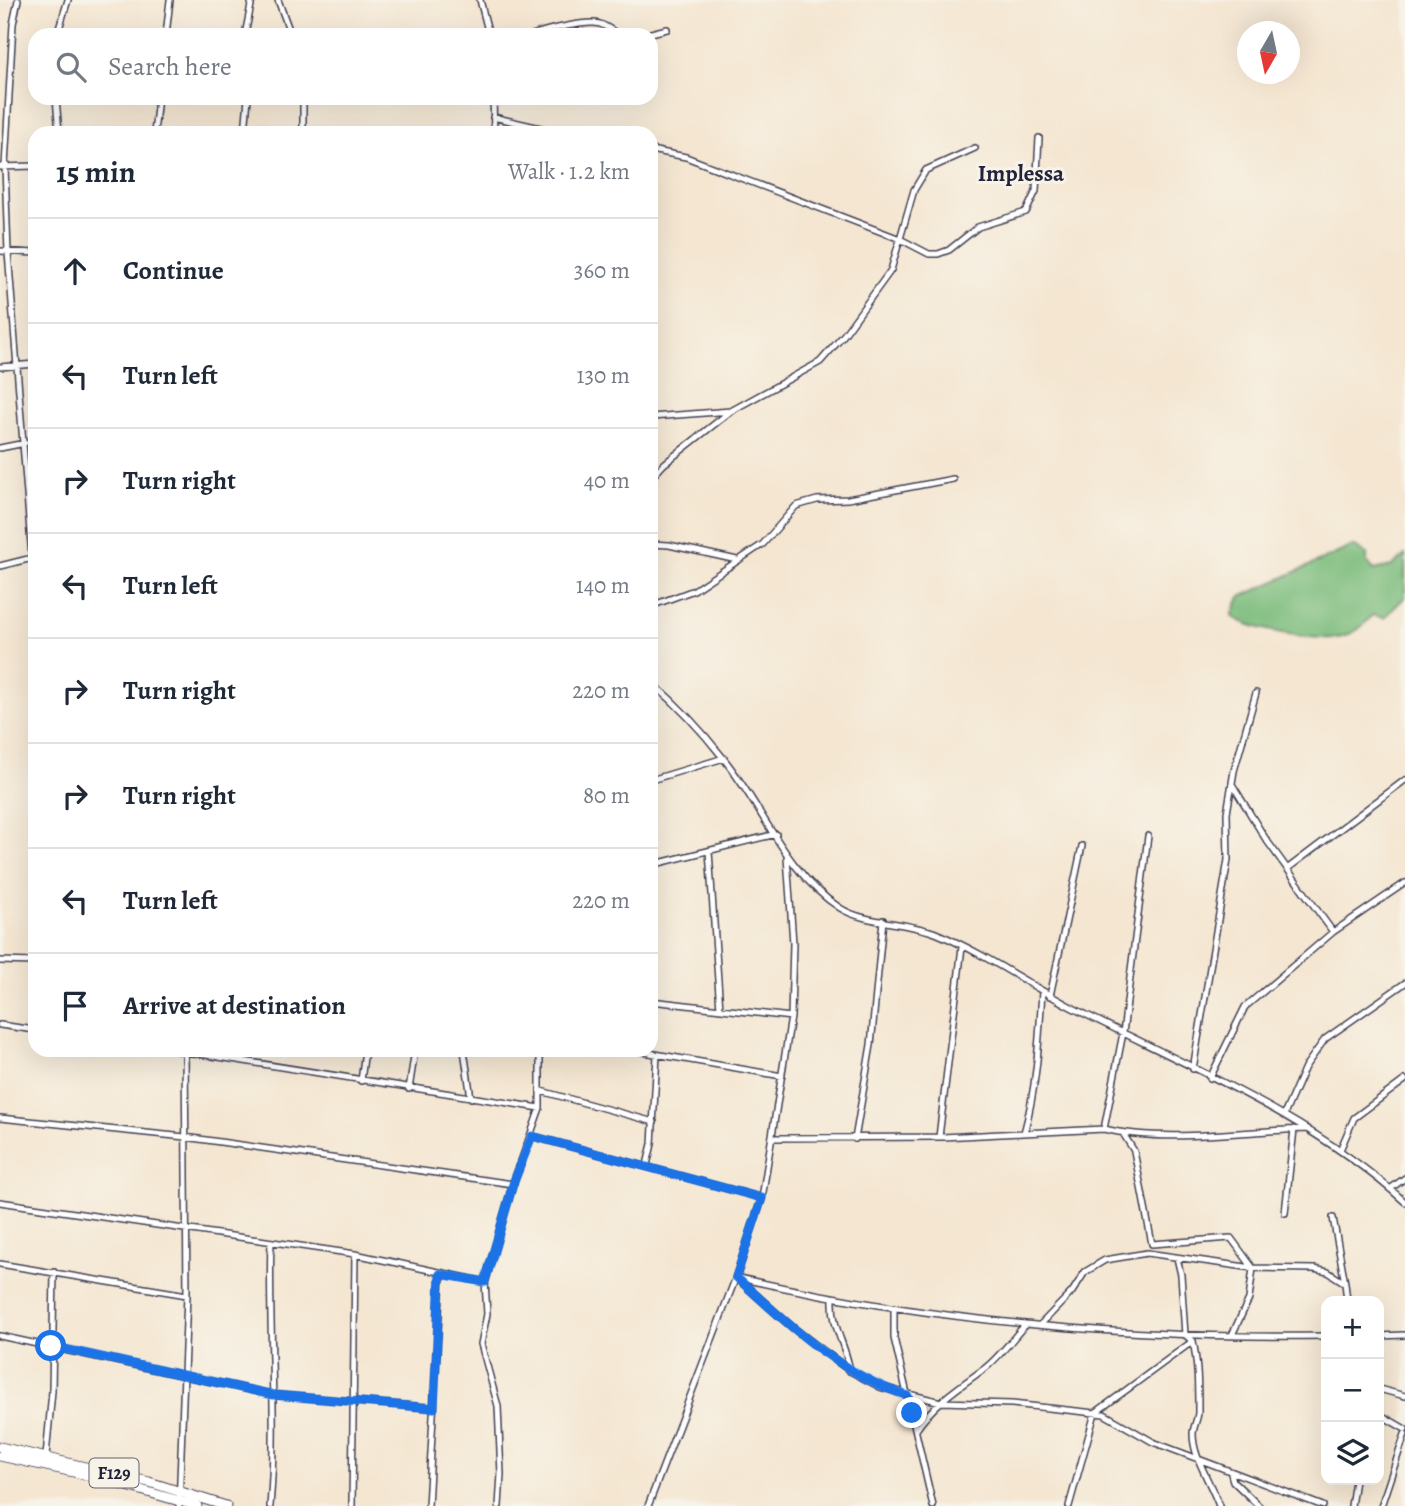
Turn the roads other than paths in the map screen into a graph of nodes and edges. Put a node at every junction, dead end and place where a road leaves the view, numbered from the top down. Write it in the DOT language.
graph roads {
  1 [pos="18,0"];
  2 [pos="68,0"];
  3 [pos="170,0"];
  4 [pos="252,0"];
  5 [pos="278,0"];
  6 [pos="480,0"];
  7 [pos="59,28"];
  8 [pos="167,28"];
  9 [pos="246,28"];
  10 [pos="288,28"];
  11 [pos="487,28"];
  12 [pos="550,28"];
  13 [pos="569,28"];
  14 [pos="569,28"];
  15 [pos="608,28"];
  16 [pos="667,29"];
  17 [pos="658,31"];
  18 [pos="57,105"];
  19 [pos="157,105"];
  20 [pos="247,105"];
  21 [pos="303,105"];
  22 [pos="493,105"];
  23 [pos="493,117"];
  24 [pos="58,126"];
  25 [pos="155,126"];
  26 [pos="246,126"];
  27 [pos="303,126"];
  28 [pos="494,126"];
  29 [pos="525,126"];
  30 [pos="1039,138"];
  31 [pos="975,148"];
  32 [pos="658,151"];
  33 [pos="28,166"];
  34 [pos="3,167"];
  35 [pos="0,206"];
  36 [pos="7,207"];
  37 [pos="900,239"];
  38 [pos="0,251"];
  39 [pos="8,251"];
  40 [pos="28,252"];
  41 [pos="19,364"];
  42 [pos="28,364"];
  43 [pos="0,367"];
  44 [pos="731,411"];
  45 [pos="658,416"];
  46 [pos="28,440"];
  47 [pos="25,441"];
  48 [pos="0,448"];
  49 [pos="658,470"];
  50 [pos="953,479"];
  51 [pos="28,491"];
  52 [pos="658,544"];
  53 [pos="28,559"];
  54 [pos="738,560"];
  55 [pos="0,566"];
  56 [pos="658,603"];
  57 [pos="658,688"];
  58 [pos="1256,693"];
  59 [pos="723,758"];
  60 [pos="658,778"];
  61 [pos="1405,780"];
  62 [pos="1232,784"];
  63 [pos="776,834"];
  64 [pos="1148,836"];
  65 [pos="1082,846"];
  66 [pos="709,851"];
  67 [pos="787,857"];
  68 [pos="658,864"];
  69 [pos="1287,869"];
  70 [pos="1405,883"];
  71 [pos="883,920"];
  72 [pos="1333,932"];
  73 [pos="962,947"];
  74 [pos="0,961"];
  75 [pos="28,962"];
  76 [pos="1405,983"];
  77 [pos="1042,992"];
  78 [pos="1050,996"];
  79 [pos="658,1002"];
  80 [pos="720,1009"];
  81 [pos="790,1017"];
  82 [pos="0,1025"];
  83 [pos="28,1029"];
  84 [pos="1123,1033"];
  85 [pos="658,1055"];
  86 [pos="185,1057"];
  87 [pos="219,1057"];
  88 [pos="364,1057"];
  89 [pos="414,1057"];
  90 [pos="465,1057"];
  91 [pos="540,1057"];
  92 [pos="657,1057"];
  93 [pos="1193,1069"];
  94 [pos="782,1076"];
  95 [pos="1210,1078"];
  96 [pos="1405,1080"];
  97 [pos="360,1082"];
  98 [pos="409,1089"];
  99 [pos="541,1091"];
  100 [pos="471,1098"];
  101 [pos="540,1108"];
  102 [pos="1283,1115"];
  103 [pos="0,1118"];
  104 [pos="654,1122"];
  105 [pos="1104,1129"];
  106 [pos="1294,1129"];
  107 [pos="1309,1129"];
  108 [pos="1024,1133"];
  109 [pos="1124,1135"];
  110 [pos="532,1136"];
  111 [pos="185,1137"];
  112 [pos="939,1137"];
  113 [pos="772,1138"];
  114 [pos="855,1139"];
  115 [pos="1340,1150"];
  116 [pos="647,1166"];
  117 [pos="1405,1178"];
  118 [pos="513,1184"];
  119 [pos="1390,1189"];
  120 [pos="762,1198"];
  121 [pos="0,1202"];
  122 [pos="1405,1202"];
  123 [pos="1285,1213"];
  124 [pos="1333,1218"];
  125 [pos="186,1227"];
  126 [pos="271,1242"];
  127 [pos="1152,1244"];
  128 [pos="1147,1253"];
  129 [pos="355,1254"];
  130 [pos="1177,1258"];
  131 [pos="0,1264"];
  132 [pos="1253,1268"];
  133 [pos="54,1272"];
  134 [pos="440,1274"];
  135 [pos="736,1277"];
  136 [pos="485,1282"];
  137 [pos="1345,1283"];
  138 [pos="187,1294"];
  139 [pos="1346,1296"];
  140 [pos="833,1299"];
  141 [pos="894,1310"];
  142 [pos="1025,1325"];
  143 [pos="1040,1325"];
  144 [pos="1185,1335"];
  145 [pos="1232,1335"];
  146 [pos="1405,1335"];
  147 [pos="0,1336"];
  148 [pos="1321,1336"];
  149 [pos="1384,1336"];
  150 [pos="1193,1341"];
  151 [pos="51,1346"];
  152 [pos="850,1371"];
  153 [pos="186,1375"];
  154 [pos="1384,1390"];
  155 [pos="274,1395"];
  156 [pos="908,1396"];
  157 [pos="1405,1396"];
  158 [pos="941,1402"];
  159 [pos="353,1403"];
  160 [pos="434,1408"];
  161 [pos="1095,1413"];
  162 [pos="1384,1417"];
  163 [pos="916,1430"];
  164 [pos="1405,1432"];
  165 [pos="0,1447"];
  166 [pos="0,1456"];
  167 [pos="46,1457"];
  168 [pos="1198,1457"];
  169 [pos="1231,1474"];
  170 [pos="1353,1485"];
  171 [pos="180,1499"];
  172 [pos="197,1506"];
  173 [pos="226,1506"];
  174 [pos="270,1506"];
  175 [pos="352,1506"];
  176 [pos="428,1506"];
  177 [pos="499,1506"];
  178 [pos="648,1506"];
  179 [pos="933,1506"];
  180 [pos="1069,1506"];
  181 [pos="1219,1506"];
  182 [pos="1259,1506"];
  183 [pos="1323,1506"];
  184 [pos="1351,1506"];
  185 [pos="1381,1506"];
  1 -- 34 [label="street"];
  2 -- 7 [label="street"];
  3 -- 8 [label="street"];
  4 -- 9 [label="street"];
  5 -- 10 [label="street"];
  6 -- 11 [label="street"];
  12 -- 13 [label="street"];
  14 -- 15 [label="street"];
  16 -- 17 [label="street"];
  18 -- 24 [label="street"];
  19 -- 25 [label="street"];
  20 -- 26 [label="street"];
  21 -- 27 [label="street"];
  22 -- 23 [label="street"];
  23 -- 28 [label="street"];
  23 -- 29 [label="street"];
  30 -- 37 [label="street"];
  31 -- 37 [label="street"];
  32 -- 37 [label="street"];
  33 -- 34 [label="street"];
  34 -- 36 [label="street"];
  35 -- 36 [label="street"];
  36 -- 39 [label="street"];
  37 -- 44 [label="street"];
  38 -- 39 [label="street"];
  39 -- 40 [label="street"];
  39 -- 41 [label="street"];
  41 -- 42 [label="street"];
  41 -- 43 [label="street"];
  41 -- 47 [label="street"];
  44 -- 45 [label="street"];
  44 -- 49 [label="street"];
  46 -- 47 [label="street"];
  47 -- 48 [label="street"];
  47 -- 51 [label="street"];
  50 -- 54 [label="street"];
  52 -- 54 [label="street"];
  53 -- 55 [label="street"];
  54 -- 56 [label="street"];
  57 -- 59 [label="street"];
  58 -- 62 [label="street"];
  59 -- 60 [label="street"];
  59 -- 63 [label="street"];
  61 -- 69 [label="street"];
  62 -- 69 [label="street"];
  62 -- 93 [label="street"];
  63 -- 66 [label="street"];
  63 -- 67 [label="street"];
  64 -- 84 [label="street"];
  65 -- 78 [label="street"];
  66 -- 68 [label="street"];
  66 -- 80 [label="street"];
  67 -- 71 [label="street"];
  67 -- 81 [label="street"];
  69 -- 72 [label="street"];
  70 -- 72 [label="street"];
  71 -- 73 [label="street"];
  71 -- 114 [label="street"];
  72 -- 95 [label="street"];
  73 -- 77 [label="street"];
  73 -- 112 [label="street"];
  74 -- 75 [label="street"];
  76 -- 102 [label="street"];
  77 -- 78 [label="street"];
  77 -- 108 [label="street"];
  78 -- 84 [label="street"];
  79 -- 80 [label="street"];
  80 -- 81 [label="street"];
  81 -- 94 [label="street"];
  82 -- 83 [label="street"];
  84 -- 93 [label="street"];
  84 -- 105 [label="street"];
  85 -- 94 [label="street"];
  86 -- 111 [label="street"];
  87 -- 97 [label="street"];
  88 -- 97 [label="street"];
  89 -- 98 [label="street"];
  90 -- 100 [label="street"];
  91 -- 99 [label="street"];
  92 -- 104 [label="street"];
  93 -- 95 [label="street"];
  94 -- 113 [label="street"];
  95 -- 102 [label="street"];
  96 -- 115 [label="street"];
  97 -- 98 [label="street"];
  98 -- 100 [label="street"];
  99 -- 101 [label="street"];
  99 -- 104 [label="street"];
  100 -- 101 [label="street"];
  101 -- 110 [label="street"];
  102 -- 107 [label="street"];
  103 -- 111 [label="street"];
  104 -- 116 [label="street"];
  105 -- 108 [label="street"];
  105 -- 109 [label="street"];
  106 -- 107 [label="street"];
  106 -- 109 [label="street"];
  106 -- 123 [label="street"];
  107 -- 115 [label="street"];
  108 -- 112 [label="street"];
  109 -- 127 [label="street"];
  110 -- 116 [label="street"];
  110 -- 118 [label="street"];
  111 -- 118 [label="street"];
  111 -- 125 [label="street"];
  112 -- 114 [label="street"];
  113 -- 114 [label="street"];
  113 -- 120 [label="street"];
  115 -- 119 [label="street"];
  116 -- 120 [label="street"];
  117 -- 119 [label="street"];
  118 -- 136 [label="street"];
  119 -- 122 [label="street"];
  120 -- 135 [label="street"];
  121 -- 125 [label="street"];
  124 -- 137 [label="street"];
  125 -- 126 [label="street"];
  125 -- 138 [label="street"];
  126 -- 129 [label="street"];
  126 -- 155 [label="street"];
  127 -- 128 [label="street"];
  127 -- 132 [label="street"];
  128 -- 130 [label="street"];
  128 -- 143 [label="street"];
  129 -- 134 [label="street"];
  129 -- 159 [label="street"];
  130 -- 132 [label="street"];
  130 -- 144 [label="street"];
  131 -- 133 [label="street"];
  132 -- 137 [label="street"];
  132 -- 145 [label="street"];
  133 -- 138 [label="street"];
  133 -- 151 [label="street"];
  134 -- 136 [label="street"];
  134 -- 160 [label="street"];
  135 -- 140 [label="street"];
  135 -- 152 [label="street"];
  135 -- 178 [label="street"];
  136 -- 177 [label="street"];
  137 -- 139 [label="street"];
  138 -- 153 [label="street"];
  140 -- 141 [label="street"];
  140 -- 152 [label="street"];
  141 -- 142 [label="street"];
  141 -- 156 [label="street"];
  142 -- 143 [label="street"];
  142 -- 158 [label="street"];
  143 -- 144 [label="street"];
  144 -- 145 [label="street"];
  144 -- 150 [label="street"];
  145 -- 148 [label="street"];
  146 -- 149 [label="street"];
  147 -- 151 [label="street"];
  150 -- 161 [label="street"];
  150 -- 168 [label="street"];
  151 -- 153 [label="street"];
  151 -- 167 [label="street"];
  152 -- 156 [label="street"];
  153 -- 155 [label="street"];
  153 -- 171 [label="street"];
  154 -- 157 [label="street"];
  155 -- 159 [label="street"];
  155 -- 174 [label="street"];
  156 -- 158 [label="street"];
  156 -- 163 [label="street"];
  158 -- 161 [label="street"];
  158 -- 163 [label="street"];
  159 -- 160 [label="street"];
  159 -- 175 [label="street"];
  160 -- 176 [label="street"];
  161 -- 168 [label="street"];
  161 -- 180 [label="street"];
  162 -- 164 [label="street"];
  163 -- 179 [label="street"];
  164 -- 185 [label="street"];
  165 -- 167 [label="main road, F129"];
  166 -- 171 [label="main road, F129"];
  167 -- 171 [label="main road, F129"];
  168 -- 169 [label="street"];
  168 -- 181 [label="street"];
  169 -- 182 [label="street"];
  169 -- 183 [label="street"];
  170 -- 184 [label="street"];
  171 -- 172 [label="main road, F129"];
  171 -- 173 [label="main road, F129"];
}
